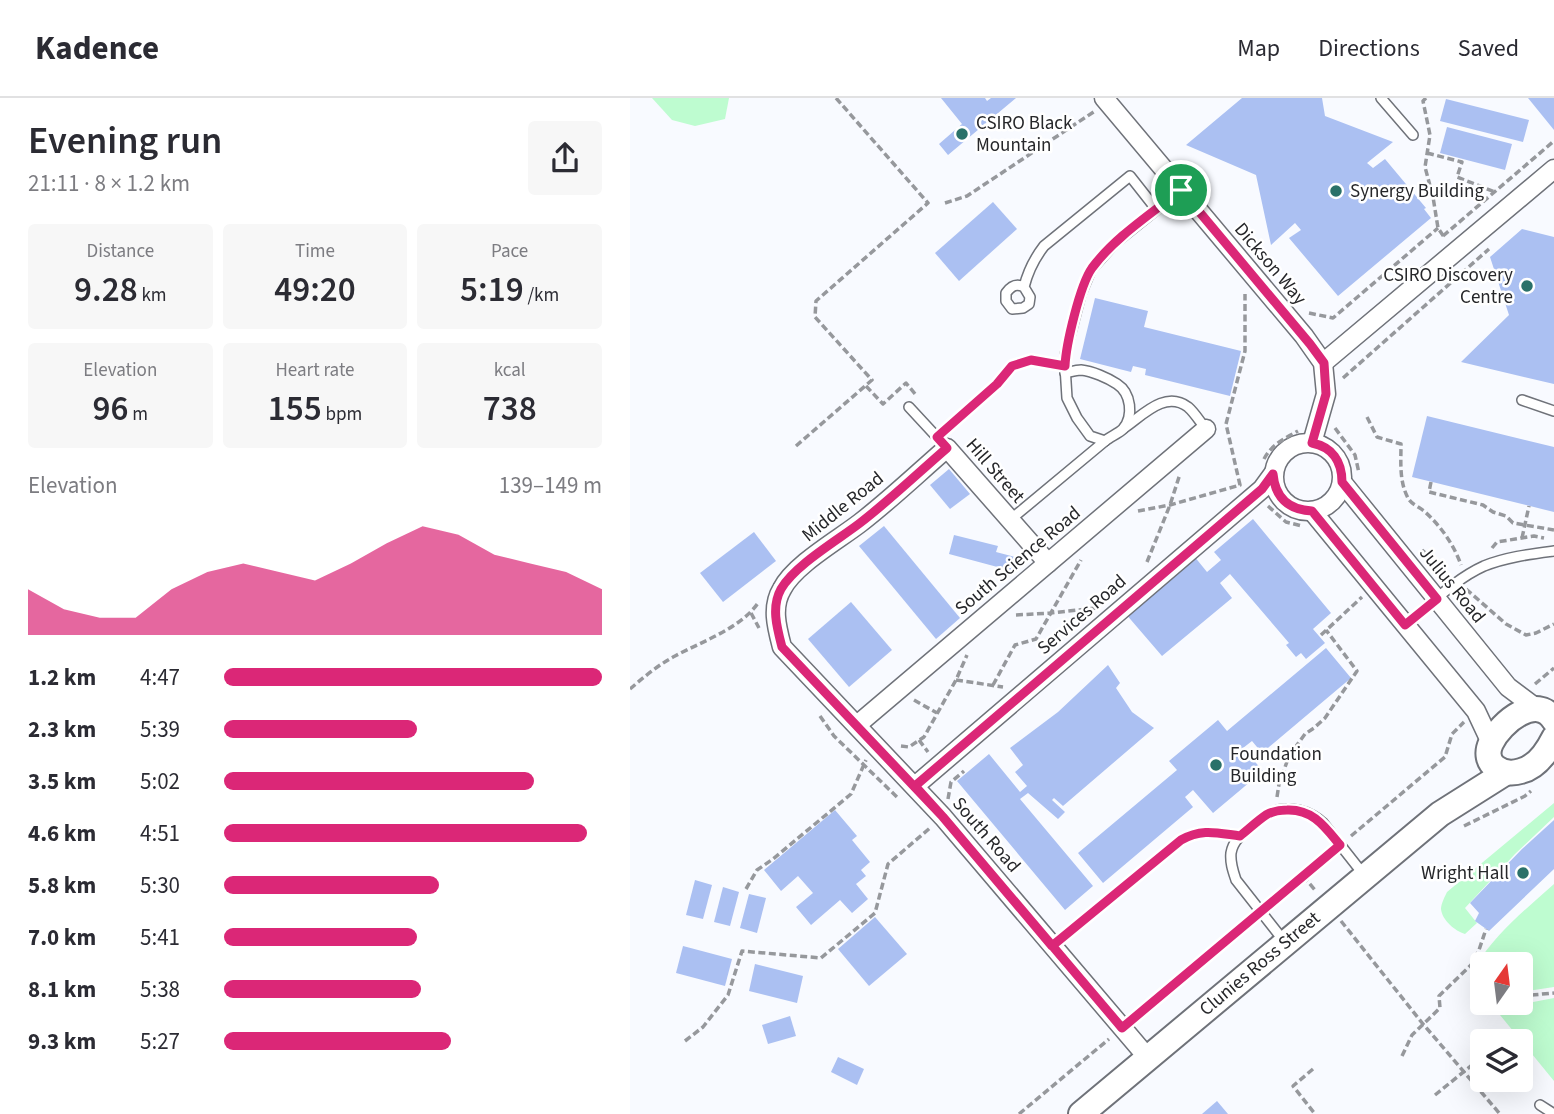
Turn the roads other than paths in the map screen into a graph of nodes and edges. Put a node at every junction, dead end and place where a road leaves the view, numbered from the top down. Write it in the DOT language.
graph roads {
  1 [pos="1381,98"];
  2 [pos="1100,104"];
  3 [pos="1413,135"];
  4 [pos="1554,169"];
  5 [pos="1181,190"];
  6 [pos="1156,209"];
  7 [pos="1024,287"];
  8 [pos="1324,363"];
  9 [pos="1065,370"];
  10 [pos="1522,400"];
  11 [pos="909,407"];
  12 [pos="1554,411"];
  13 [pos="1123,429"];
  14 [pos="1206,429"];
  15 [pos="1307,436"];
  16 [pos="1105,440"];
  17 [pos="942,443"];
  18 [pos="1268,468"];
  19 [pos="1342,482"];
  20 [pos="1312,511"];
  21 [pos="1010,520"];
  22 [pos="1554,551"];
  23 [pos="1048,564"];
  24 [pos="1437,599"];
  25 [pos="776,606"];
  26 [pos="1405,625"];
  27 [pos="1543,705"];
  28 [pos="857,725"];
  29 [pos="1554,738"];
  30 [pos="1490,747"];
  31 [pos="1505,773"];
  32 [pos="915,786"];
  33 [pos="1440,814"];
  34 [pos="1365,876"];
  35 [pos="1286,943"];
  36 [pos="1148,1058"];
  37 [pos="1540,1105"];
  38 [pos="1081,1114"];
  39 [pos="1554,1114"];
  1 -- 3 [label="lane"];
  2 -- 5 [label="street, Dickson Way"];
  4 -- 8 [label="street"];
  5 -- 6 [label="lane"];
  5 -- 8 [label="street, Dickson Way"];
  6 -- 7 [label="lane"];
  6 -- 9 [label="lane"];
  8 -- 15 [label="street"];
  9 -- 13 [label="lane"];
  9 -- 16 [label="lane"];
  10 -- 12 [label="lane"];
  11 -- 17 [label="lane, Hill Street"];
  13 -- 14 [label="lane"];
  13 -- 16 [label="lane"];
  14 -- 23 [label="street, South Science Road"];
  15 -- 18 [label="street"];
  15 -- 19 [label="street"];
  16 -- 21 [label="lane"];
  17 -- 21 [label="street, Hill Street"];
  17 -- 25 [label="street, Middle Road"];
  18 -- 20 [label="street"];
  18 -- 32 [label="street, Services Road"];
  19 -- 20 [label="street"];
  19 -- 24 [label="street, Julius Road"];
  20 -- 26 [label="street"];
  21 -- 23 [label="street, Hill Street"];
  22 -- 24 [label="lane"];
  23 -- 28 [label="street, South Science Road"];
  24 -- 26 [label="lane"];
  24 -- 27 [label="street, Julius Road"];
  25 -- 28 [label="street, South Road"];
  26 -- 30 [label="street"];
  27 -- 30 [label="street, Clunies Ross Street"];
  28 -- 32 [label="street, South Road"];
  29 -- 31 [label="street, Clunies Ross Street"];
  30 -- 31 [label="street"];
  30 -- 33 [label="street, Clunies Ross Street"];
  31 -- 33 [label="street, Clunies Ross Street"];
  32 -- 36 [label="street, South Road"];
  33 -- 34 [label="street, Clunies Ross Street"];
  34 -- 35 [label="street, Clunies Ross Street"];
  34 -- 35 [label="lane"];
  35 -- 36 [label="street, Clunies Ross Street"];
  36 -- 38 [label="street, Clunies Ross Street"];
  37 -- 39 [label="lane"];
}
